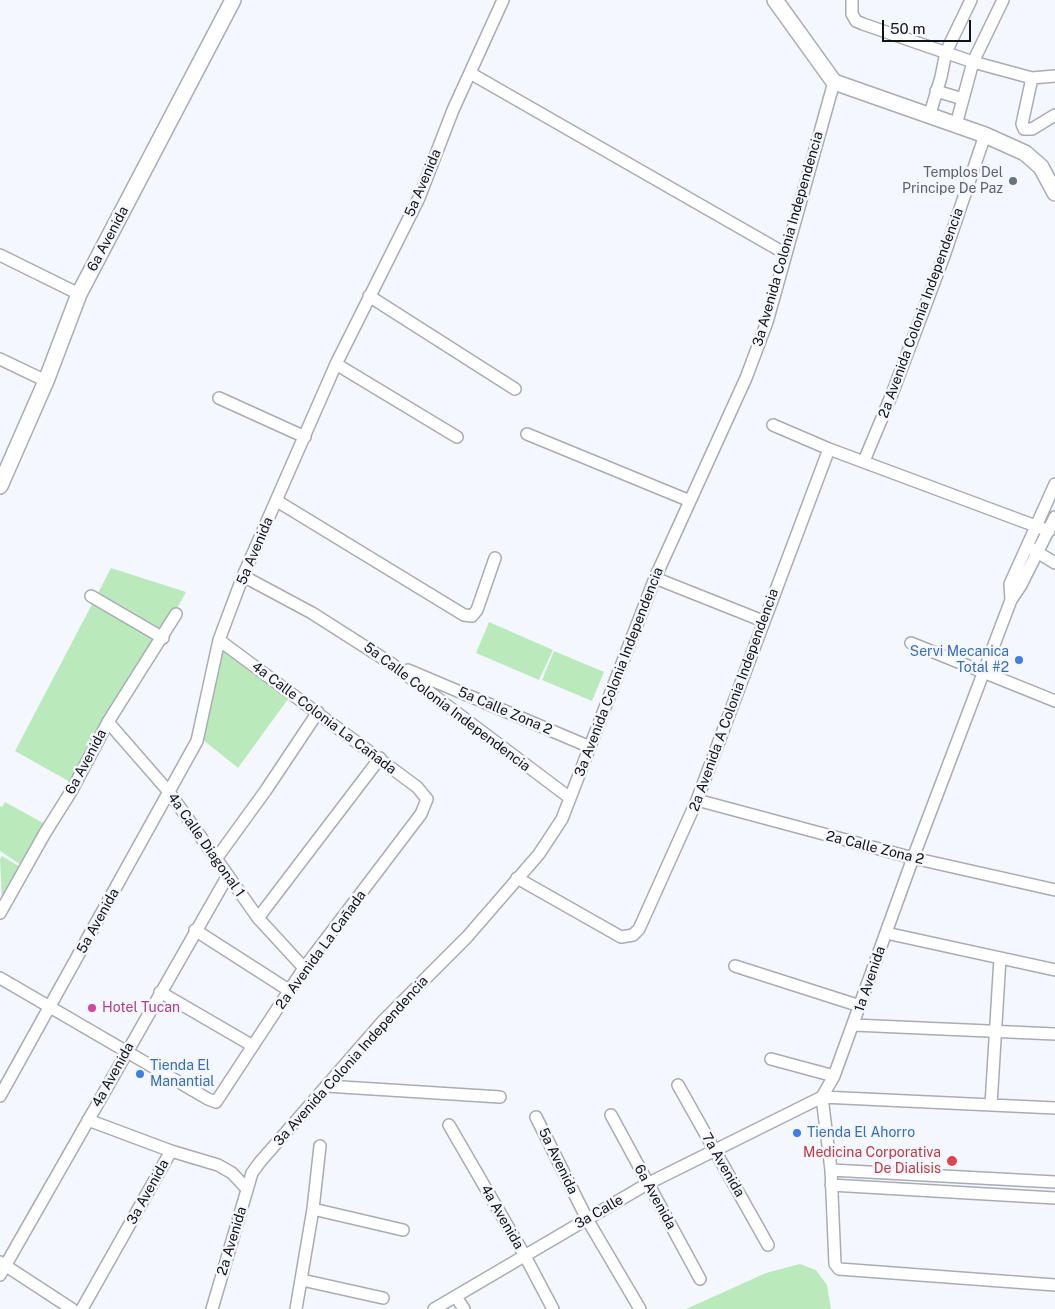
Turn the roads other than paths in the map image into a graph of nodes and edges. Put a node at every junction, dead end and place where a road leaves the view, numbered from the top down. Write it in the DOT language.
graph roads {
  1 [pos="233,0"];
  2 [pos="502,0"];
  3 [pos="776,0"];
  4 [pos="852,0"];
  5 [pos="971,0"];
  6 [pos="1003,0"];
  7 [pos="946,52"];
  8 [pos="973,62"];
  9 [pos="470,73"];
  10 [pos="1055,76"];
  11 [pos="1032,78"];
  12 [pos="834,82"];
  13 [pos="936,91"];
  14 [pos="963,99"];
  15 [pos="1055,115"];
  16 [pos="929,117"];
  17 [pos="956,125"];
  18 [pos="984,135"];
  19 [pos="1055,193"];
  20 [pos="786,254"];
  21 [pos="0,255"];
  22 [pos="79,294"];
  23 [pos="369,296"];
  24 [pos="0,359"];
  25 [pos="336,364"];
  26 [pos="46,382"];
  27 [pos="515,388"];
  28 [pos="219,398"];
  29 [pos="773,425"];
  30 [pos="527,434"];
  31 [pos="305,437"];
  32 [pos="457,437"];
  33 [pos="829,449"];
  34 [pos="864,461"];
  35 [pos="1055,484"];
  36 [pos="0,486"];
  37 [pos="277,501"];
  38 [pos="690,501"];
  39 [pos="1055,517"];
  40 [pos="1038,527"];
  41 [pos="1049,531"];
  42 [pos="1033,550"];
  43 [pos="495,558"];
  44 [pos="1055,563"];
  45 [pos="244,576"];
  46 [pos="655,578"];
  47 [pos="91,596"];
  48 [pos="176,614"];
  49 [pos="763,621"];
  50 [pos="163,638"];
  51 [pos="219,640"];
  52 [pos="911,643"];
  53 [pos="392,664"];
  54 [pos="984,672"];
  55 [pos="1055,701"];
  56 [pos="318,712"];
  57 [pos="108,722"];
  58 [pos="590,747"];
  59 [pos="380,758"];
  60 [pos="169,792"];
  61 [pos="570,798"];
  62 [pos="427,799"];
  63 [pos="697,800"];
  64 [pos="913,858"];
  65 [pos="216,859"];
  66 [pos="227,877"];
  67 [pos="517,878"];
  68 [pos="1055,890"];
  69 [pos="0,913"];
  70 [pos="258,918"];
  71 [pos="195,930"];
  72 [pos="886,933"];
  73 [pos="1000,958"];
  74 [pos="735,966"];
  75 [pos="304,968"];
  76 [pos="1055,970"];
  77 [pos="0,978"];
  78 [pos="290,991"];
  79 [pos="160,992"];
  80 [pos="51,1006"];
  81 [pos="860,1006"];
  82 [pos="854,1025"];
  83 [pos="996,1031"];
  84 [pos="1055,1034"];
  85 [pos="253,1046"];
  86 [pos="126,1051"];
  87 [pos="771,1060"];
  88 [pos="834,1076"];
  89 [pos="678,1085"];
  90 [pos="326,1086"];
  91 [pos="0,1096"];
  92 [pos="822,1097"];
  93 [pos="500,1098"];
  94 [pos="991,1105"];
  95 [pos="1055,1108"];
  96 [pos="611,1115"];
  97 [pos="536,1117"];
  98 [pos="88,1120"];
  99 [pos="449,1126"];
  100 [pos="320,1146"];
  101 [pos="171,1151"];
  102 [pos="715,1151"];
  103 [pos="831,1170"];
  104 [pos="252,1173"];
  105 [pos="931,1175"];
  106 [pos="1025,1181"];
  107 [pos="1055,1182"];
  108 [pos="647,1184"];
  109 [pos="831,1185"];
  110 [pos="247,1188"];
  111 [pos="930,1189"];
  112 [pos="1024,1195"];
  113 [pos="1055,1198"];
  114 [pos="313,1209"];
  115 [pos="587,1219"];
  116 [pos="403,1230"];
  117 [pos="768,1245"];
  118 [pos="525,1256"];
  119 [pos="2,1267"];
  120 [pos="700,1279"];
  121 [pos="302,1280"];
  122 [pos="1055,1285"];
  123 [pos="456,1296"];
  124 [pos="383,1298"];
  125 [pos="640,1308"];
  126 [pos="72,1309"];
  127 [pos="82,1309"];
  128 [pos="212,1309"];
  129 [pos="296,1309"];
  130 [pos="434,1309"];
  131 [pos="464,1309"];
  132 [pos="552,1309"];
  1 -- 22 [label="street, 6a Avenida"];
  2 -- 9 [label="street, 5a Avenida"];
  3 -- 12 [label="street"];
  4 -- 7 [label="street"];
  5 -- 7 [label="street"];
  6 -- 8 [label="street"];
  7 -- 8 [label="street"];
  7 -- 13 [label="street"];
  8 -- 11 [label="street"];
  8 -- 14 [label="street"];
  9 -- 20 [label="street"];
  9 -- 23 [label="street, 5a Avenida"];
  10 -- 11 [label="street"];
  11 -- 15 [label="street"];
  12 -- 16 [label="street"];
  12 -- 20 [label="street, 3a Avenida Colonia Independencia"];
  13 -- 14 [label="street"];
  13 -- 16 [label="street"];
  14 -- 17 [label="street"];
  16 -- 17 [label="street"];
  17 -- 18 [label="street"];
  18 -- 19 [label="street"];
  18 -- 34 [label="street, 2a Avenida Colonia Independencia"];
  20 -- 38 [label="street, 3a Avenida Colonia Independencia"];
  21 -- 22 [label="street"];
  22 -- 26 [label="street, 6a Avenida"];
  23 -- 25 [label="street, 5a Avenida"];
  23 -- 27 [label="street"];
  24 -- 26 [label="street"];
  25 -- 31 [label="street, 5a Avenida"];
  25 -- 32 [label="street"];
  26 -- 36 [label="street, 6a Avenida"];
  28 -- 31 [label="street"];
  29 -- 33 [label="street"];
  30 -- 38 [label="street"];
  31 -- 37 [label="street, 5a Avenida"];
  33 -- 34 [label="street"];
  33 -- 49 [label="street, 2a Avenida A Colonia Independencia"];
  34 -- 40 [label="street"];
  35 -- 40 [label="street"];
  37 -- 43 [label="street"];
  37 -- 45 [label="street, 5a Avenida"];
  38 -- 46 [label="street, 3a Avenida Colonia Independencia"];
  39 -- 41 [label="street"];
  40 -- 41 [label="street"];
  40 -- 42 [label="street"];
  41 -- 42 [label="street"];
  42 -- 44 [label="street"];
  42 -- 54 [label="street, 1a Avenida"];
  45 -- 51 [label="street, 5a Avenida"];
  45 -- 53 [label="street, 5a Calle Colonia Independencia"];
  46 -- 49 [label="street"];
  46 -- 58 [label="street, 3a Avenida Colonia Independencia"];
  47 -- 50 [label="street"];
  48 -- 50 [label="street, 6a Avenida"];
  49 -- 63 [label="street, 2a Avenida A Colonia Independencia"];
  50 -- 57 [label="street, 6a Avenida"];
  51 -- 56 [label="street, 4a Calle Colonia La Cañada"];
  51 -- 60 [label="street, 5a Avenida"];
  52 -- 54 [label="street"];
  53 -- 58 [label="street, 5a Calle Zona 2"];
  53 -- 61 [label="street, 5a Calle Colonia Independencia"];
  54 -- 55 [label="street"];
  54 -- 64 [label="street, 1a Avenida"];
  56 -- 59 [label="street, 4a Calle Colonia La Cañada"];
  56 -- 65 [label="street"];
  57 -- 60 [label="street, 4a Calle Diagonal 1"];
  57 -- 69 [label="street, 6a Avenida"];
  58 -- 61 [label="street, 3a Avenida Colonia Independencia"];
  59 -- 62 [label="street, 4a Calle Colonia La Cañada"];
  59 -- 70 [label="street"];
  60 -- 65 [label="street, 4a Calle Diagonal 1"];
  60 -- 80 [label="street, 5a Avenida"];
  61 -- 67 [label="street, 3a Avenida Colonia Independencia"];
  62 -- 75 [label="street, 2a Avenida La Cañada"];
  63 -- 64 [label="street, 2a Calle Zona 2"];
  63 -- 67 [label="street, 2a Avenida A Colonia Independencia"];
  64 -- 68 [label="street, 2a Calle Zona 2"];
  64 -- 72 [label="street, 1a Avenida"];
  65 -- 66 [label="street, 4a Calle Diagonal 1"];
  66 -- 70 [label="street, 4a Calle Diagonal 1"];
  66 -- 71 [label="street, 4a Avenida"];
  67 -- 90 [label="street, 3a Avenida Colonia Independencia"];
  70 -- 75 [label="street, 4a Calle Diagonal 1"];
  71 -- 78 [label="street"];
  71 -- 79 [label="street, 4a Avenida"];
  72 -- 73 [label="street"];
  72 -- 81 [label="street, 1a Avenida"];
  73 -- 76 [label="street"];
  73 -- 83 [label="street"];
  74 -- 81 [label="street"];
  75 -- 78 [label="street, 2a Avenida La Cañada"];
  77 -- 80 [label="street"];
  78 -- 85 [label="street, 2a Avenida La Cañada"];
  79 -- 85 [label="street"];
  79 -- 86 [label="street, 4a Avenida"];
  80 -- 86 [label="street"];
  80 -- 91 [label="street, 5a Avenida"];
  81 -- 82 [label="street, 1a Avenida"];
  82 -- 83 [label="street"];
  82 -- 88 [label="street, 1a Avenida"];
  83 -- 84 [label="street"];
  83 -- 94 [label="street"];
  85 -- 86 [label="street, 2a Avenida La Cañada"];
  86 -- 98 [label="street, 4a Avenida"];
  87 -- 88 [label="street"];
  88 -- 92 [label="street, 1a Avenida"];
  89 -- 102 [label="street, 7a Avenida"];
  90 -- 93 [label="street"];
  90 -- 104 [label="street, 3a Avenida Colonia Independencia"];
  92 -- 94 [label="street"];
  92 -- 102 [label="street, 3a Calle"];
  92 -- 103 [label="street"];
  94 -- 95 [label="street"];
  96 -- 108 [label="street, 6a Avenida"];
  97 -- 115 [label="street, 5a Avenida"];
  98 -- 101 [label="street"];
  98 -- 119 [label="street, 4a Avenida"];
  99 -- 118 [label="street, 4a Avenida"];
  100 -- 114 [label="street"];
  101 -- 110 [label="street, 3a Avenida"];
  101 -- 127 [label="street, 3a Avenida"];
  102 -- 108 [label="street, 3a Calle"];
  102 -- 117 [label="street, 7a Avenida"];
  103 -- 105 [label="street"];
  103 -- 109 [label="street"];
  104 -- 110 [label="street, 2a Avenida"];
  105 -- 106 [label="street"];
  105 -- 111 [label="street"];
  106 -- 107 [label="street"];
  106 -- 112 [label="street"];
  108 -- 115 [label="street, 3a Calle"];
  108 -- 120 [label="street, 6a Avenida"];
  109 -- 111 [label="street"];
  109 -- 122 [label="street"];
  110 -- 128 [label="street, 2a Avenida"];
  111 -- 112 [label="street"];
  112 -- 113 [label="street"];
  114 -- 116 [label="street"];
  114 -- 121 [label="street"];
  115 -- 118 [label="street, 3a Calle"];
  115 -- 125 [label="street, 5a Avenida"];
  118 -- 123 [label="street, 3a Calle"];
  118 -- 132 [label="street, 4a Avenida"];
  119 -- 126 [label="street"];
  121 -- 124 [label="street"];
  121 -- 129 [label="street"];
  123 -- 130 [label="street, 3a Calle"];
  123 -- 131 [label="street"];
}
